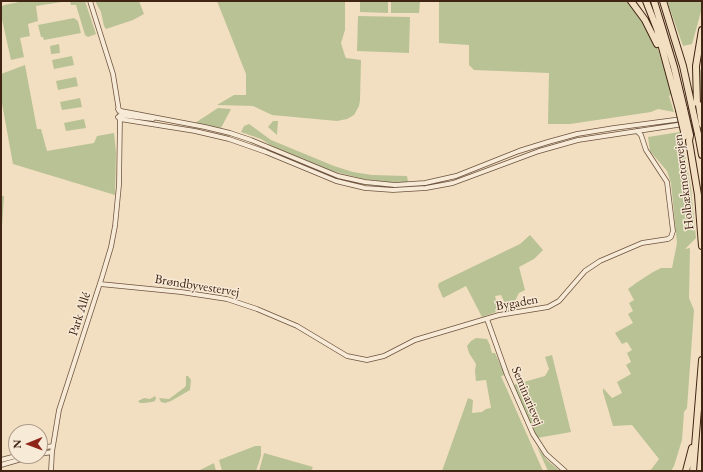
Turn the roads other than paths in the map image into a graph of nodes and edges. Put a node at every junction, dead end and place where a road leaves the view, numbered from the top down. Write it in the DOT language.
graph roads {
  1 [pos="90,1"];
  2 [pos="631,1"];
  3 [pos="646,1"];
  4 [pos="654,1"];
  5 [pos="663,1"];
  6 [pos="702,30"];
  7 [pos="702,41"];
  8 [pos="667,65"];
  9 [pos="696,106"];
  10 [pos="682,109"];
  11 [pos="118,110"];
  12 [pos="702,116"];
  13 [pos="119,117"];
  14 [pos="162,119"];
  15 [pos="701,128"];
  16 [pos="648,130"];
  17 [pos="637,131"];
  18 [pos="645,147"];
  19 [pos="702,154"];
  20 [pos="702,246"];
  21 [pos="100,284"];
  22 [pos="487,318"];
  23 [pos="288,322"];
  24 [pos="702,360"];
  25 [pos="700,395"];
  26 [pos="53,446"];
  27 [pos="48,447"];
  28 [pos="52,452"];
  29 [pos="48,453"];
  30 [pos="51,471"];
  31 [pos="565,471"];
  32 [pos="686,471"];
  33 [pos="693,471"];
  1 -- 11 [label="street, Park Allé"];
  2 -- 8 [label="highway"];
  3 -- 8 [label="highway"];
  4 -- 10 [label="highway, Holbækmotorvejen"];
  5 -- 9 [label="highway, Holbækmotorvejen"];
  6 -- 9 [label="highway"];
  7 -- 9 [label="highway"];
  8 -- 10 [label="highway"];
  9 -- 15 [label="highway, Holbækmotorvejen, bridge"];
  10 -- 20 [label="highway, Holbækmotorvejen, bridge"];
  11 -- 13 [label="street, Park Allé"];
  11 -- 14 [label="street"];
  12 -- 14 [label="street"];
  13 -- 14 [label="street"];
  13 -- 17 [label="street"];
  13 -- 21 [label="street, Park Allé"];
  15 -- 16 [label="street"];
  15 -- 19 [label="highway, Holbækmotorvejen"];
  16 -- 17 [label="street"];
  16 -- 18 [label="street"];
  17 -- 18 [label="street, Bygaden"];
  18 -- 22 [label="street, Bygaden"];
  21 -- 23 [label="street, Brøndbyvestervej"];
  21 -- 26 [label="street, Park Allé"];
  22 -- 23 [label="street, Bygaden"];
  22 -- 31 [label="street, Seminarievej"];
  24 -- 25 [label="highway"];
  25 -- 32 [label="highway"];
  25 -- 33 [label="highway"];
  26 -- 27 [label="street"];
  26 -- 28 [label="street, Park Allé"];
  28 -- 29 [label="street"];
  28 -- 30 [label="street, Park Allé"];
}
